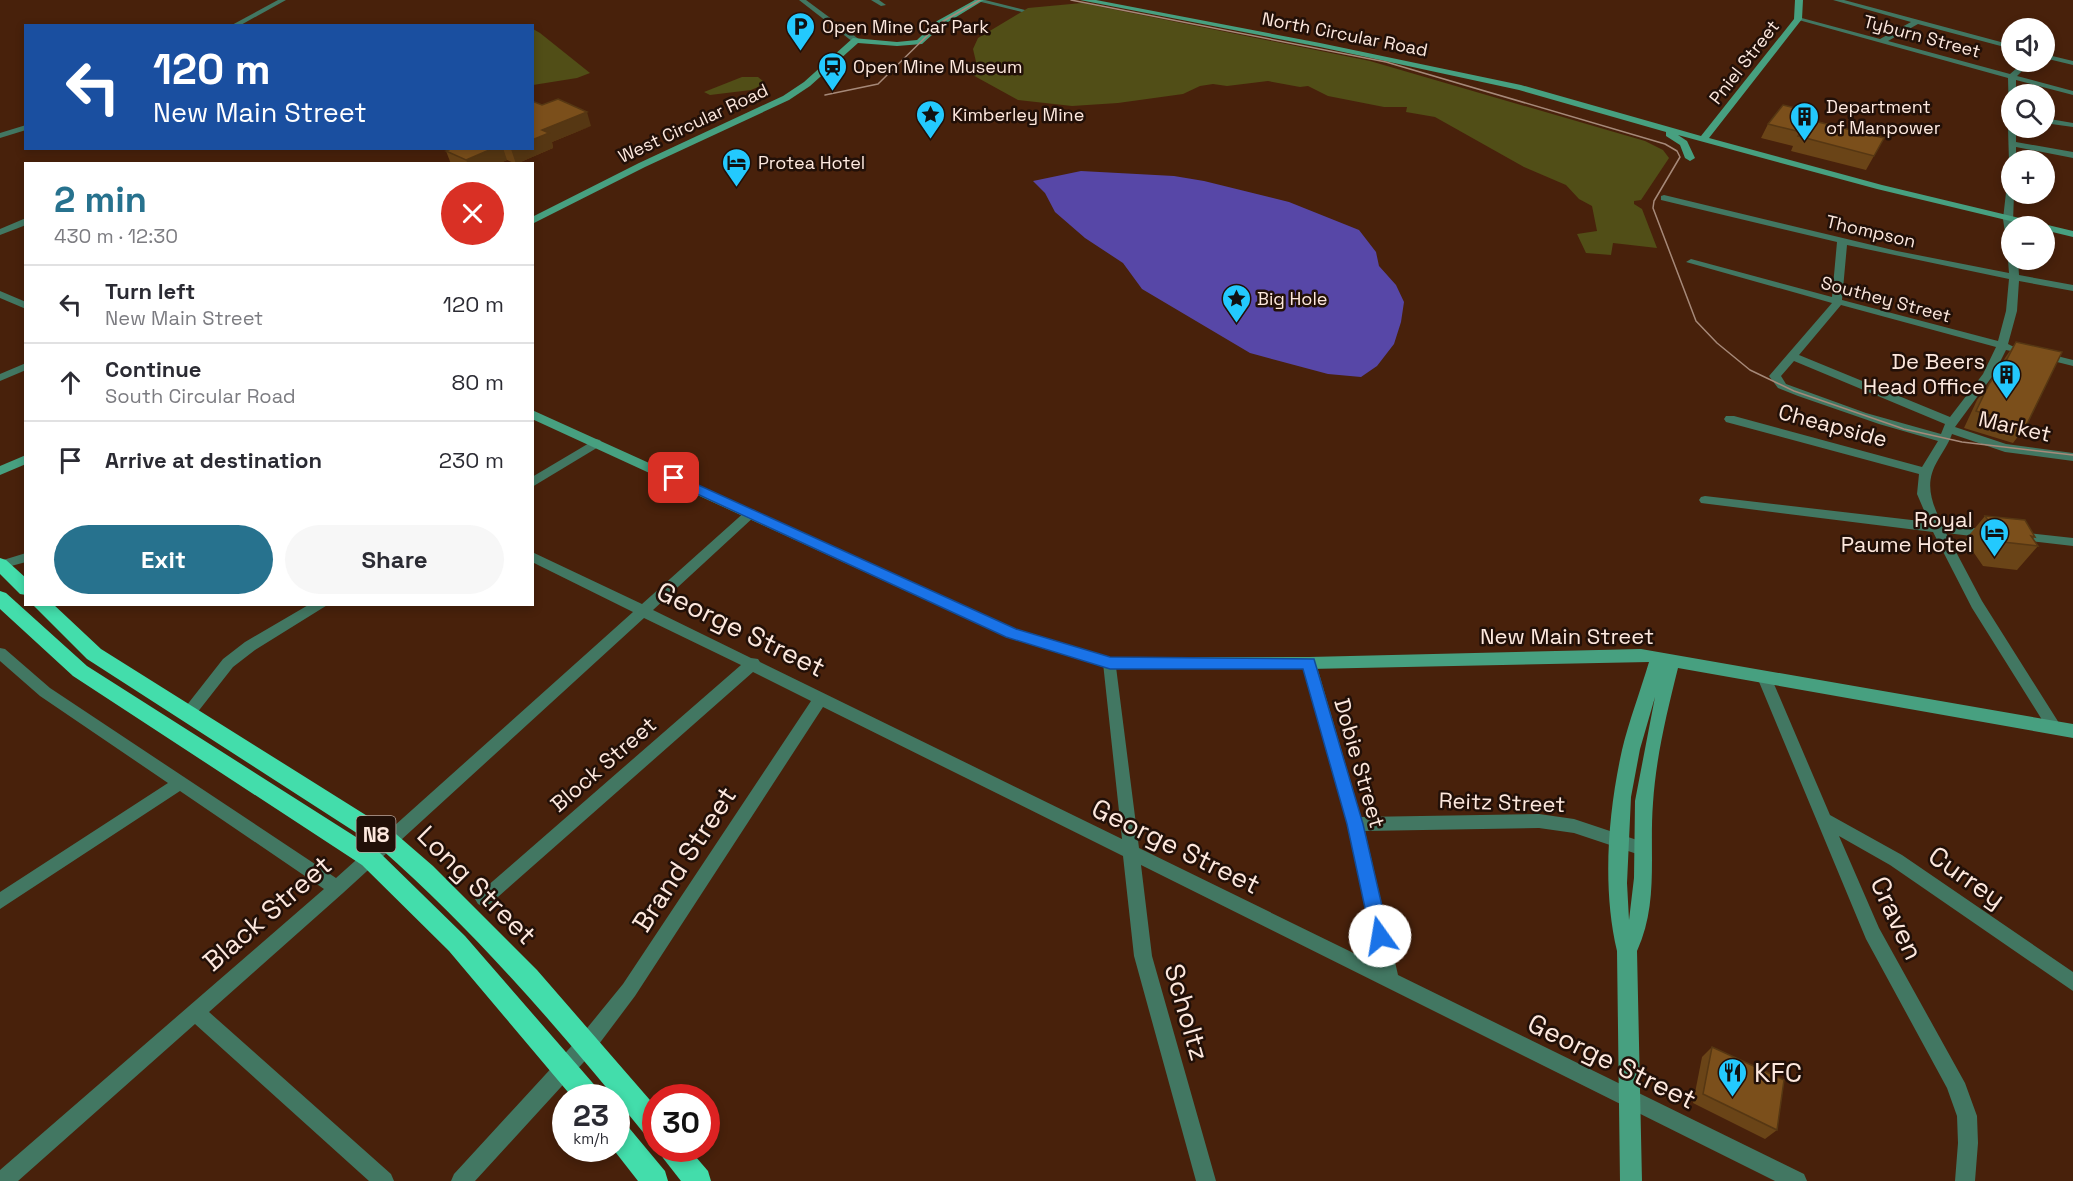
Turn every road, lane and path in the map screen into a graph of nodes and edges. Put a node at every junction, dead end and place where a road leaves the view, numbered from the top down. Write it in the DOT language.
graph roads {
  1 [pos="283,0"];
  2 [pos="802,0"];
  3 [pos="875,0"];
  4 [pos="978,0"];
  5 [pos="1084,0"];
  6 [pos="1799,0"];
  7 [pos="1836,0"];
  8 [pos="883,5"];
  9 [pos="1022,10"];
  10 [pos="1798,18"];
  11 [pos="1916,22"];
  12 [pos="237,24"];
  13 [pos="856,40"];
  14 [pos="1882,41"];
  15 [pos="2001,44"];
  16 [pos="2055,59"];
  17 [pos="2073,63"];
  18 [pos="2017,72"];
  19 [pos="2012,76"];
  20 [pos="2012,84"];
  21 [pos="2073,93"];
  22 [pos="1564,99"];
  23 [pos="2055,122"];
  24 [pos="1645,124"];
  25 [pos="2073,125"];
  26 [pos="24,128"];
  27 [pos="0,136"];
  28 [pos="1705,137"];
  29 [pos="2013,138"];
  30 [pos="2013,144"];
  31 [pos="2013,150"];
  32 [pos="2073,155"];
  33 [pos="1690,158"];
  34 [pos="1664,198"];
  35 [pos="2001,217"];
  36 [pos="534,220"];
  37 [pos="24,222"];
  38 [pos="2055,230"];
  39 [pos="0,232"];
  40 [pos="2073,234"];
  41 [pos="1842,242"];
  42 [pos="1691,262"];
  43 [pos="2014,270"];
  44 [pos="2015,278"];
  45 [pos="2073,288"];
  46 [pos="0,294"];
  47 [pos="1837,303"];
  48 [pos="24,305"];
  49 [pos="2002,346"];
  50 [pos="1791,356"];
  51 [pos="2073,363"];
  52 [pos="24,367"];
  53 [pos="0,378"];
  54 [pos="534,415"];
  55 [pos="1730,419"];
  56 [pos="1948,430"];
  57 [pos="596,443"];
  58 [pos="2073,458"];
  59 [pos="24,460"];
  60 [pos="0,471"];
  61 [pos="1925,472"];
  62 [pos="534,482"];
  63 [pos="1705,500"];
  64 [pos="751,513"];
  65 [pos="1938,528"];
  66 [pos="2073,542"];
  67 [pos="534,557"];
  68 [pos="24,558"];
  69 [pos="1,565"];
  70 [pos="24,587"];
  71 [pos="0,598"];
  72 [pos="43,606"];
  73 [pos="319,606"];
  74 [pos="644,610"];
  75 [pos="0,653"];
  76 [pos="1665,659"];
  77 [pos="753,663"];
  78 [pos="1110,663"];
  79 [pos="1308,663"];
  80 [pos="1764,677"];
  81 [pos="821,698"];
  82 [pos="188,714"];
  83 [pos="2054,727"];
  84 [pos="2073,731"];
  85 [pos="180,783"];
  86 [pos="1827,821"];
  87 [pos="1355,824"];
  88 [pos="388,841"];
  89 [pos="1620,842"];
  90 [pos="1643,849"];
  91 [pos="1133,853"];
  92 [pos="370,858"];
  93 [pos="337,888"];
  94 [pos="484,899"];
  95 [pos="0,901"];
  96 [pos="1627,951"];
  97 [pos="1390,980"];
  98 [pos="2073,982"];
  99 [pos="195,1012"];
  100 [pos="586,1045"];
  101 [pos="564,1068"];
  102 [pos="577,1084"];
  103 [pos="1631,1098"];
  104 [pos="642,1111"];
  105 [pos="630,1150"];
  106 [pos="683,1162"];
  107 [pos="3,1181"];
  108 [pos="384,1181"];
  109 [pos="461,1181"];
  110 [pos="655,1181"];
  111 [pos="698,1181"];
  112 [pos="1206,1181"];
  113 [pos="1631,1181"];
  114 [pos="1797,1181"];
  115 [pos="1965,1181"];
  1 -- 12 [label="street"];
  2 -- 13 [label="street"];
  3 -- 8 [label="street"];
  4 -- 9 [label="street"];
  4 -- 13 [label="street"];
  5 -- 22 [label="street, North Circular Road"];
  6 -- 10 [label="street, Pniel Street"];
  7 -- 11 [label="street"];
  10 -- 14 [label="street, Tyburn Street"];
  10 -- 28 [label="street, Pniel Street"];
  11 -- 14 [label="street"];
  11 -- 15 [label="street"];
  13 -- 36 [label="street, West Circular Road"];
  14 -- 19 [label="street, Tyburn Street"];
  16 -- 17 [label="street"];
  18 -- 19 [label="street"];
  19 -- 20 [label="street"];
  19 -- 21 [label="street, Tyburn Street"];
  22 -- 24 [label="street, North Circular Road"];
  22 -- 28 [label="street, North Circular Road"];
  23 -- 25 [label="street"];
  24 -- 28 [label="street, North Circular Road"];
  24 -- 33 [label="street"];
  26 -- 27 [label="street"];
  28 -- 35 [label="street"];
  29 -- 30 [label="street"];
  30 -- 31 [label="street"];
  30 -- 32 [label="street"];
  34 -- 41 [label="street, Thompson"];
  37 -- 39 [label="street"];
  38 -- 40 [label="street"];
  41 -- 44 [label="street, Thompson"];
  41 -- 47 [label="street"];
  42 -- 47 [label="street, Southey Street"];
  43 -- 44 [label="street"];
  44 -- 45 [label="street, Thompson"];
  44 -- 49 [label="street"];
  46 -- 48 [label="street"];
  47 -- 49 [label="street, Southey Street"];
  47 -- 50 [label="street"];
  49 -- 51 [label="street, Southey Street"];
  49 -- 56 [label="street"];
  50 -- 56 [label="street"];
  50 -- 56 [label="street"];
  52 -- 53 [label="street"];
  54 -- 57 [label="street, New Main Street"];
  55 -- 61 [label="street, Cheapside"];
  56 -- 58 [label="street, Market"];
  56 -- 61 [label="street"];
  57 -- 62 [label="street"];
  57 -- 64 [label="street, New Main Street"];
  59 -- 60 [label="street"];
  61 -- 65 [label="street"];
  63 -- 65 [label="street"];
  64 -- 74 [label="street, Black Street"];
  64 -- 78 [label="street, New Main Street"];
  65 -- 66 [label="street"];
  65 -- 83 [label="street"];
  67 -- 74 [label="street, George Street"];
  68 -- 69 [label="street"];
  69 -- 70 [label="highway"];
  71 -- 92 [label="highway, N8"];
  72 -- 82 [label="highway, Long Street / N8"];
  73 -- 82 [label="street"];
  74 -- 77 [label="street, George Street"];
  74 -- 88 [label="street, Black Street"];
  75 -- 85 [label="street"];
  76 -- 79 [label="street, New Main Street"];
  76 -- 80 [label="street, New Main Street"];
  76 -- 89 [label="street"];
  76 -- 90 [label="street"];
  77 -- 81 [label="street, George Street"];
  77 -- 94 [label="street, Block Street"];
  78 -- 79 [label="street, New Main Street"];
  78 -- 91 [label="street, Scholtz"];
  79 -- 87 [label="street, Dobie Street"];
  80 -- 83 [label="street, New Main Street"];
  80 -- 86 [label="street, Craven"];
  81 -- 91 [label="street, George Street"];
  81 -- 100 [label="street, Brand Street"];
  82 -- 88 [label="highway, Long Street / N8"];
  83 -- 84 [label="street, New Main Street"];
  85 -- 93 [label="street"];
  85 -- 95 [label="street"];
  86 -- 98 [label="street, Currey"];
  86 -- 115 [label="street, Craven"];
  87 -- 89 [label="street, Reitz Street"];
  87 -- 97 [label="street, Dobie Street"];
  88 -- 92 [label="street, Black Street"];
  88 -- 100 [label="highway, Long Street / N8"];
  89 -- 90 [label="street, Reitz Street"];
  89 -- 96 [label="street"];
  90 -- 96 [label="street"];
  91 -- 97 [label="street, George Street"];
  91 -- 112 [label="street, Scholtz"];
  92 -- 93 [label="street, Black Street"];
  92 -- 101 [label="highway, N8"];
  93 -- 99 [label="street, Black Street"];
  96 -- 103 [label="street"];
  97 -- 103 [label="street, George Street"];
  99 -- 107 [label="street, Black Street"];
  99 -- 108 [label="street"];
  100 -- 101 [label="street, Brand Street"];
  100 -- 104 [label="highway, Long Street / N8"];
  101 -- 102 [label="highway, N8"];
  101 -- 109 [label="street, Brand Street"];
  103 -- 113 [label="street"];
  103 -- 114 [label="street, George Street"];
  105 -- 110 [label="highway"];
  106 -- 111 [label="highway"];
}
